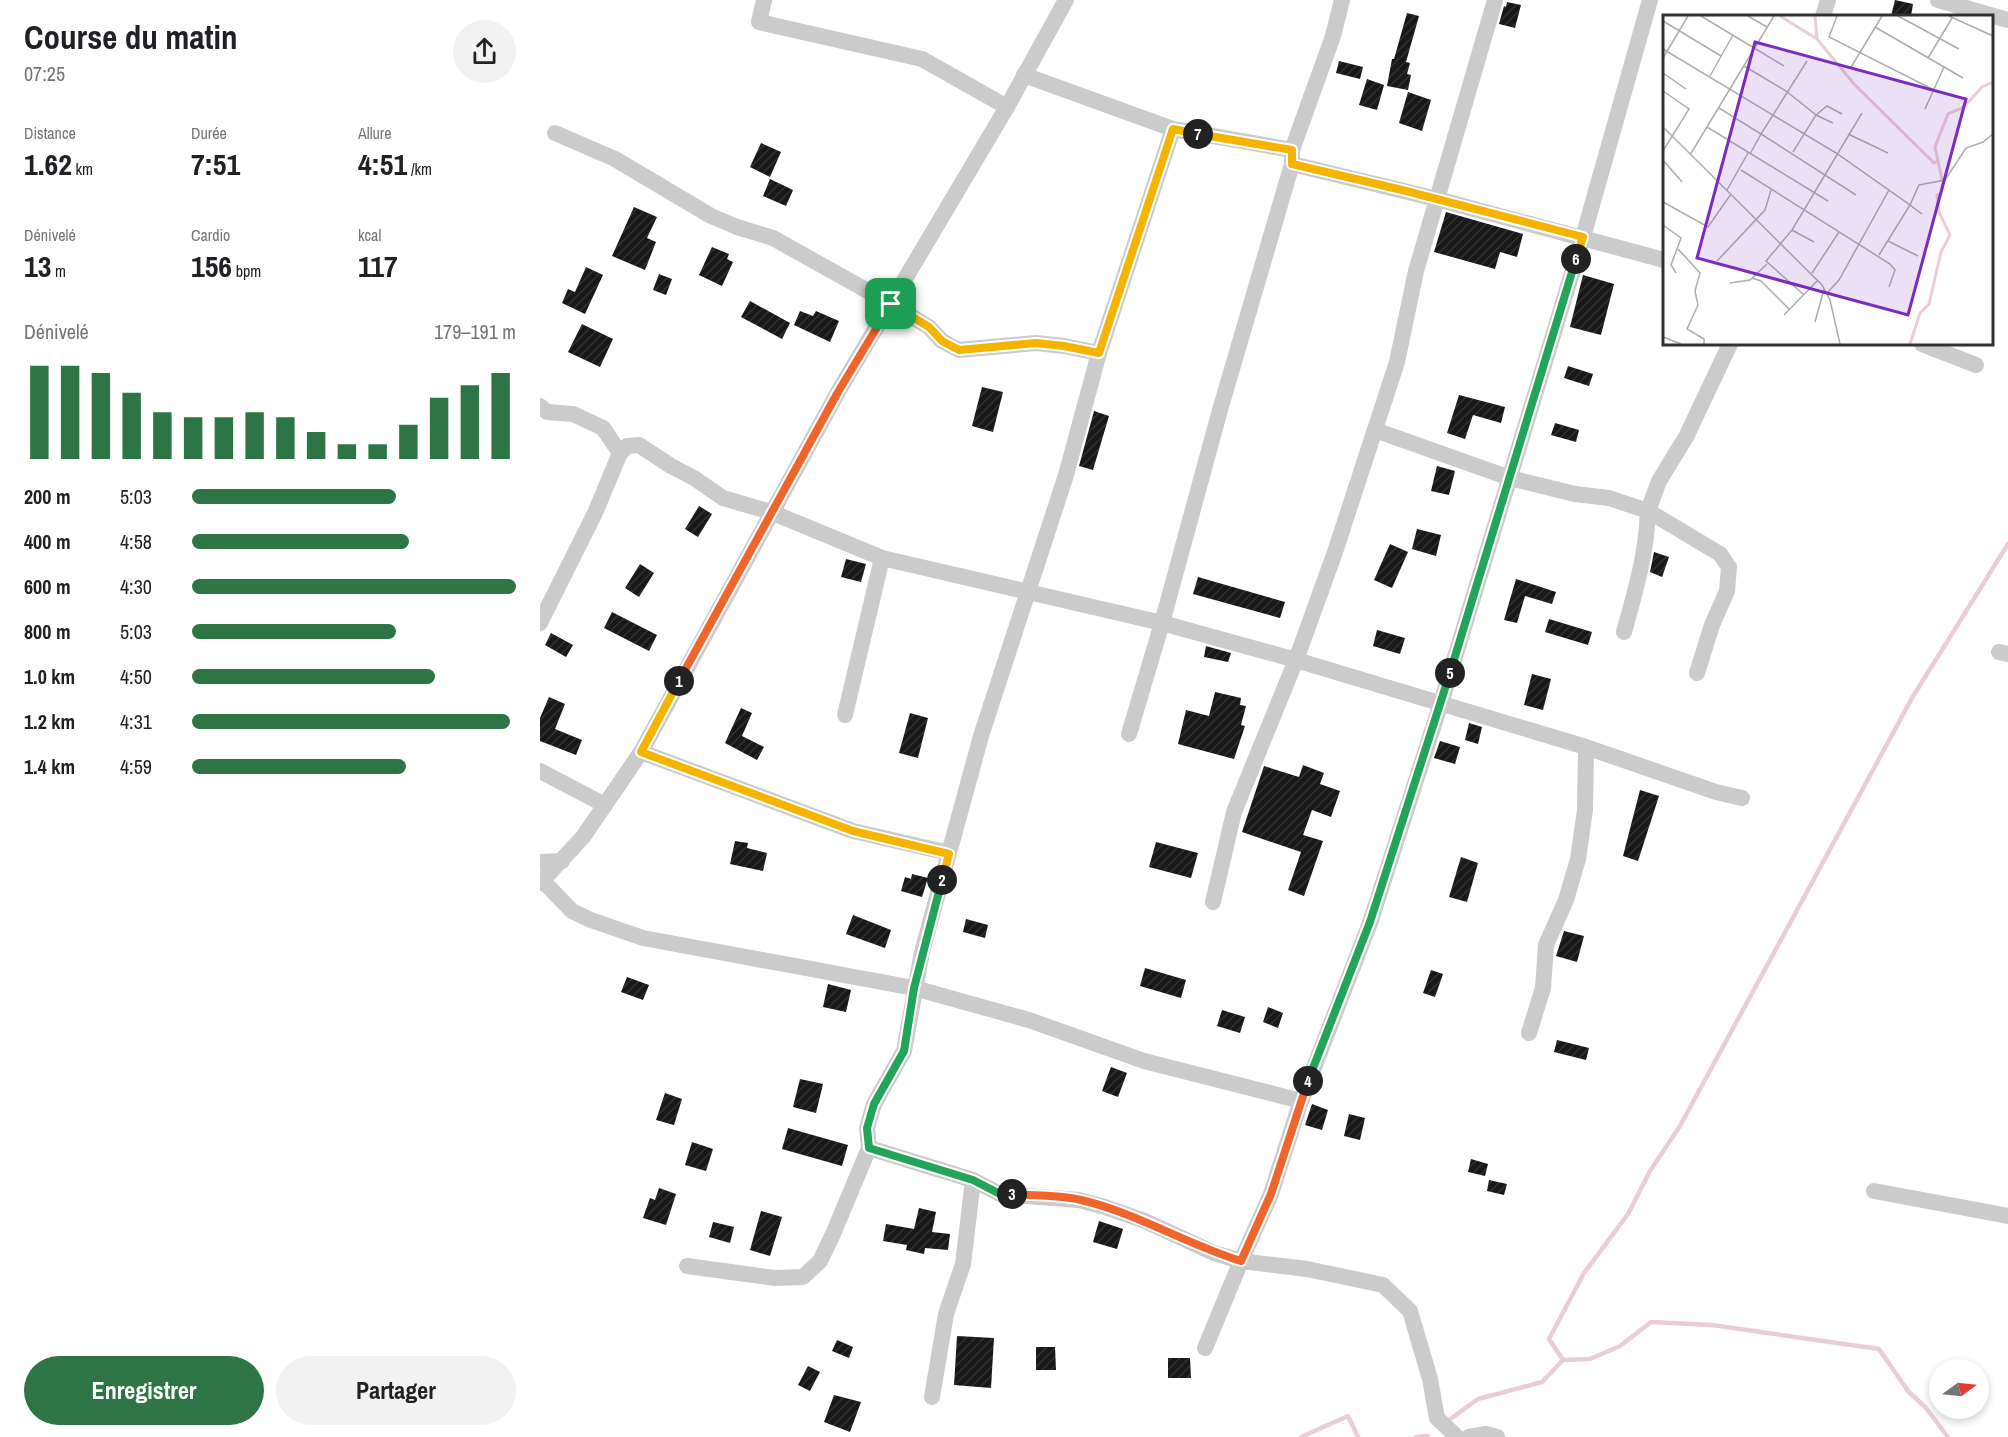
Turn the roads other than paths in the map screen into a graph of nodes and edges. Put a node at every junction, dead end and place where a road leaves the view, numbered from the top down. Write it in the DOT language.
graph roads {
  1 [pos="764,0"];
  2 [pos="1066,0"];
  3 [pos="1342,0"];
  4 [pos="1495,0"];
  5 [pos="1650,0"];
  6 [pos="1828,0"];
  7 [pos="1938,0"];
  8 [pos="1968,8"];
  9 [pos="1823,15"];
  10 [pos="1991,15"];
  11 [pos="1993,16"];
  12 [pos="2008,20"];
  13 [pos="1024,75"];
  14 [pos="1006,107"];
  15 [pos="1173,129"];
  16 [pos="555,133"];
  17 [pos="1292,157"];
  18 [pos="1437,199"];
  19 [pos="1583,237"];
  20 [pos="1663,259"];
  21 [pos="891,304"];
  22 [pos="1730,345"];
  23 [pos="1925,345"];
  24 [pos="1099,353"];
  25 [pos="1976,365"];
  26 [pos="540,406"];
  27 [pos="1375,430"];
  28 [pos="620,453"];
  29 [pos="1510,478"];
  30 [pos="1648,511"];
  31 [pos="771,512"];
  32 [pos="882,558"];
  33 [pos="1029,592"];
  34 [pos="540,623"];
  35 [pos="1162,623"];
  36 [pos="1624,632"];
  37 [pos="1296,660"];
  38 [pos="1697,673"];
  39 [pos="1441,703"];
  40 [pos="845,715"];
  41 [pos="1129,734"];
  42 [pos="1586,747"];
  43 [pos="641,752"];
  44 [pos="540,771"];
  45 [pos="1742,798"];
  46 [pos="605,805"];
  47 [pos="949,854"];
  48 [pos="562,861"];
  49 [pos="540,862"];
  50 [pos="541,882"];
  51 [pos="1213,902"];
  52 [pos="914,988"];
  53 [pos="1529,1033"];
  54 [pos="1301,1101"];
  55 [pos="869,1148"];
  56 [pos="973,1180"];
  57 [pos="1874,1191"];
  58 [pos="2008,1214"];
  59 [pos="1241,1261"];
  60 [pos="687,1266"];
  61 [pos="1204,1348"];
  62 [pos="933,1397"];
  63 [pos="1457,1437"];
  64 [pos="1469,1437"];
  65 [pos="1497,1437"];
  1 -- 14 [label="street"];
  2 -- 13 [label="street"];
  3 -- 17 [label="street"];
  4 -- 18 [label="street"];
  5 -- 19 [label="street"];
  6 -- 9 [label="street"];
  7 -- 8 [label="street"];
  8 -- 10 [label="street"];
  11 -- 12 [label="street"];
  13 -- 14 [label="street"];
  13 -- 15 [label="street"];
  14 -- 21 [label="street"];
  15 -- 17 [label="street"];
  15 -- 24 [label="street"];
  16 -- 21 [label="street"];
  17 -- 18 [label="street"];
  17 -- 35 [label="street"];
  18 -- 19 [label="street"];
  18 -- 27 [label="street"];
  19 -- 20 [label="street"];
  19 -- 29 [label="street"];
  21 -- 24 [label="street"];
  21 -- 31 [label="street"];
  22 -- 30 [label="street"];
  23 -- 25 [label="street"];
  24 -- 33 [label="street"];
  26 -- 28 [label="street"];
  27 -- 29 [label="street"];
  27 -- 37 [label="street"];
  28 -- 31 [label="street"];
  28 -- 34 [label="street"];
  29 -- 30 [label="street"];
  29 -- 39 [label="street"];
  30 -- 36 [label="street"];
  30 -- 38 [label="street"];
  31 -- 32 [label="street"];
  31 -- 43 [label="street"];
  32 -- 33 [label="street"];
  32 -- 40 [label="street"];
  33 -- 35 [label="street"];
  33 -- 47 [label="street"];
  35 -- 37 [label="street"];
  35 -- 41 [label="street"];
  37 -- 39 [label="street"];
  37 -- 51 [label="street"];
  39 -- 42 [label="street"];
  39 -- 54 [label="street"];
  42 -- 45 [label="street"];
  42 -- 53 [label="street"];
  43 -- 46 [label="street"];
  43 -- 47 [label="street"];
  44 -- 46 [label="street"];
  46 -- 48 [label="street"];
  47 -- 52 [label="street"];
  48 -- 49 [label="street"];
  48 -- 50 [label="street"];
  50 -- 52 [label="street"];
  52 -- 54 [label="street"];
  52 -- 55 [label="street"];
  54 -- 59 [label="street"];
  55 -- 56 [label="street"];
  55 -- 60 [label="street"];
  56 -- 59 [label="street"];
  56 -- 62 [label="street"];
  57 -- 58 [label="street"];
  59 -- 61 [label="street"];
  59 -- 63 [label="street"];
  64 -- 65 [label="street"];
}
